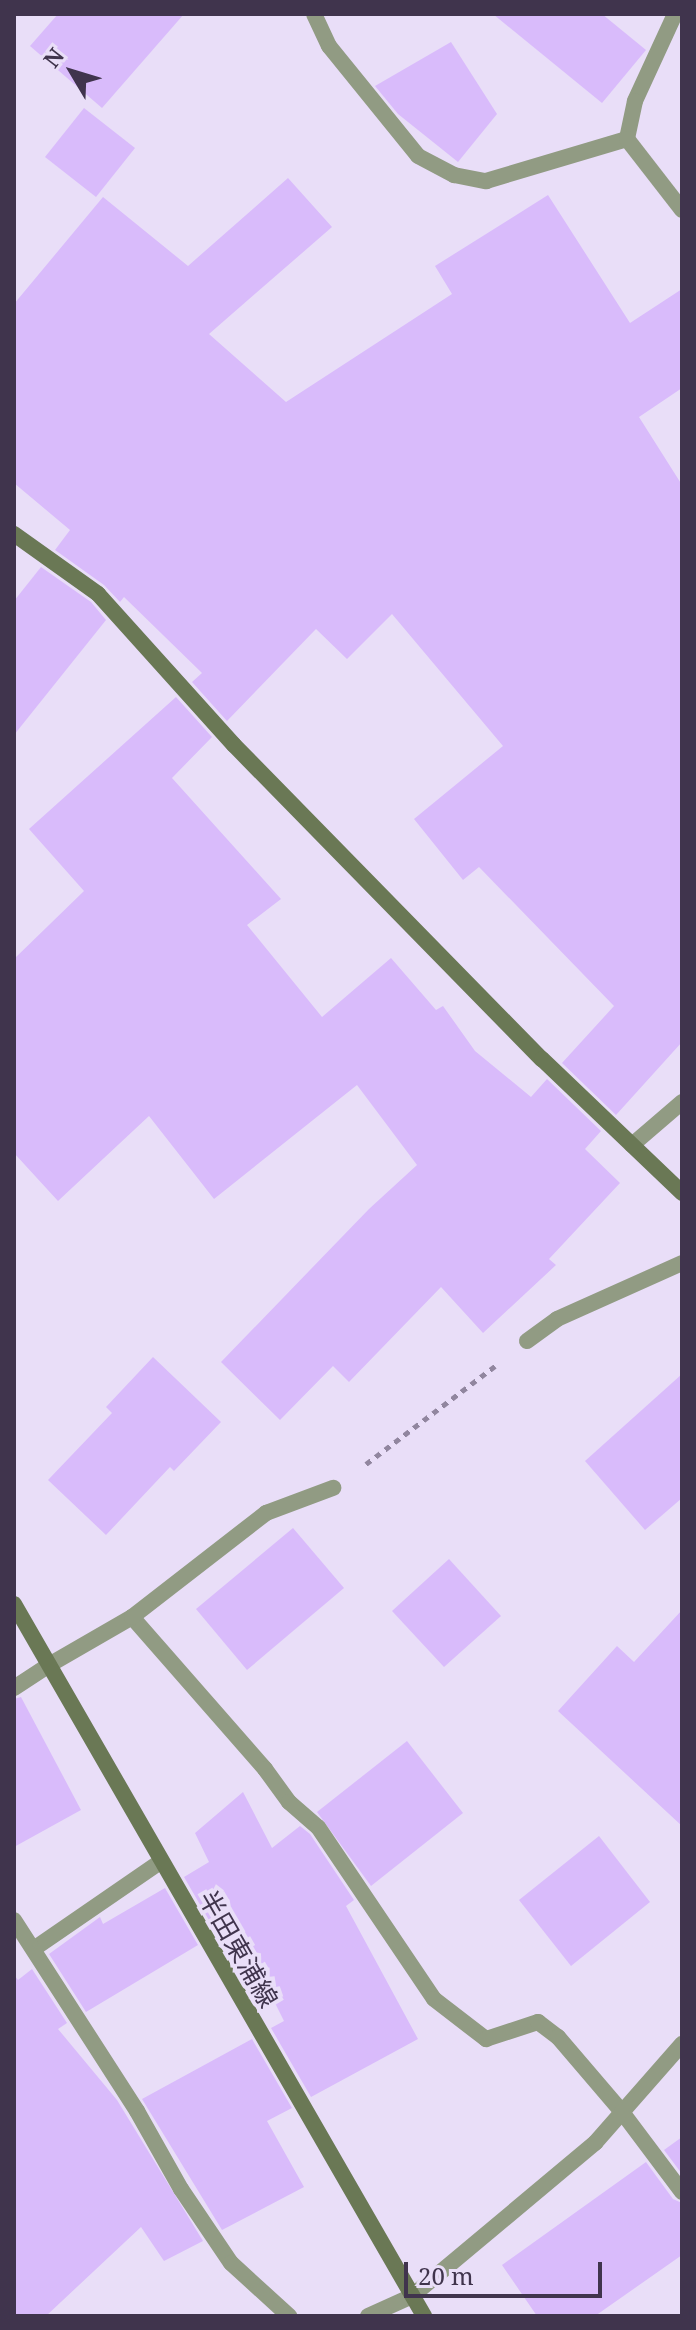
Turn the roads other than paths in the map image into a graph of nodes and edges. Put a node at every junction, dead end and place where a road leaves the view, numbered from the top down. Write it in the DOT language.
graph roads {
  1 [pos="314,14"];
  2 [pos="675,14"];
  3 [pos="627,139"];
  4 [pos="682,210"];
  5 [pos="14,534"];
  6 [pos="682,1102"];
  7 [pos="632,1145"];
  8 [pos="682,1193"];
  9 [pos="682,1263"];
  10 [pos="527,1341"];
  11 [pos="333,1488"];
  12 [pos="14,1604"];
  13 [pos="132,1617"];
  14 [pos="49,1665"];
  15 [pos="14,1688"];
  16 [pos="160,1862"];
  17 [pos="14,1920"];
  18 [pos="35,1948"];
  19 [pos="682,2044"];
  20 [pos="622,2112"];
  21 [pos="682,2192"];
  22 [pos="412,2296"];
  23 [pos="289,2316"];
  24 [pos="368,2316"];
  25 [pos="424,2316"];
  1 -- 3 [label="street"];
  2 -- 3 [label="street"];
  3 -- 4 [label="street"];
  5 -- 7 [label="street"];
  6 -- 7 [label="street"];
  7 -- 8 [label="street"];
  9 -- 10 [label="street"];
  11 -- 13 [label="street"];
  12 -- 14 [label="street, 半田東浦線"];
  13 -- 14 [label="street"];
  13 -- 20 [label="street"];
  14 -- 15 [label="street"];
  14 -- 16 [label="street, 半田東浦線"];
  16 -- 18 [label="street"];
  16 -- 22 [label="street, 半田東浦線"];
  17 -- 18 [label="street"];
  18 -- 23 [label="street"];
  19 -- 20 [label="street"];
  20 -- 21 [label="street"];
  20 -- 22 [label="street"];
  22 -- 24 [label="street"];
  22 -- 25 [label="street, 半田東浦線"];
}
